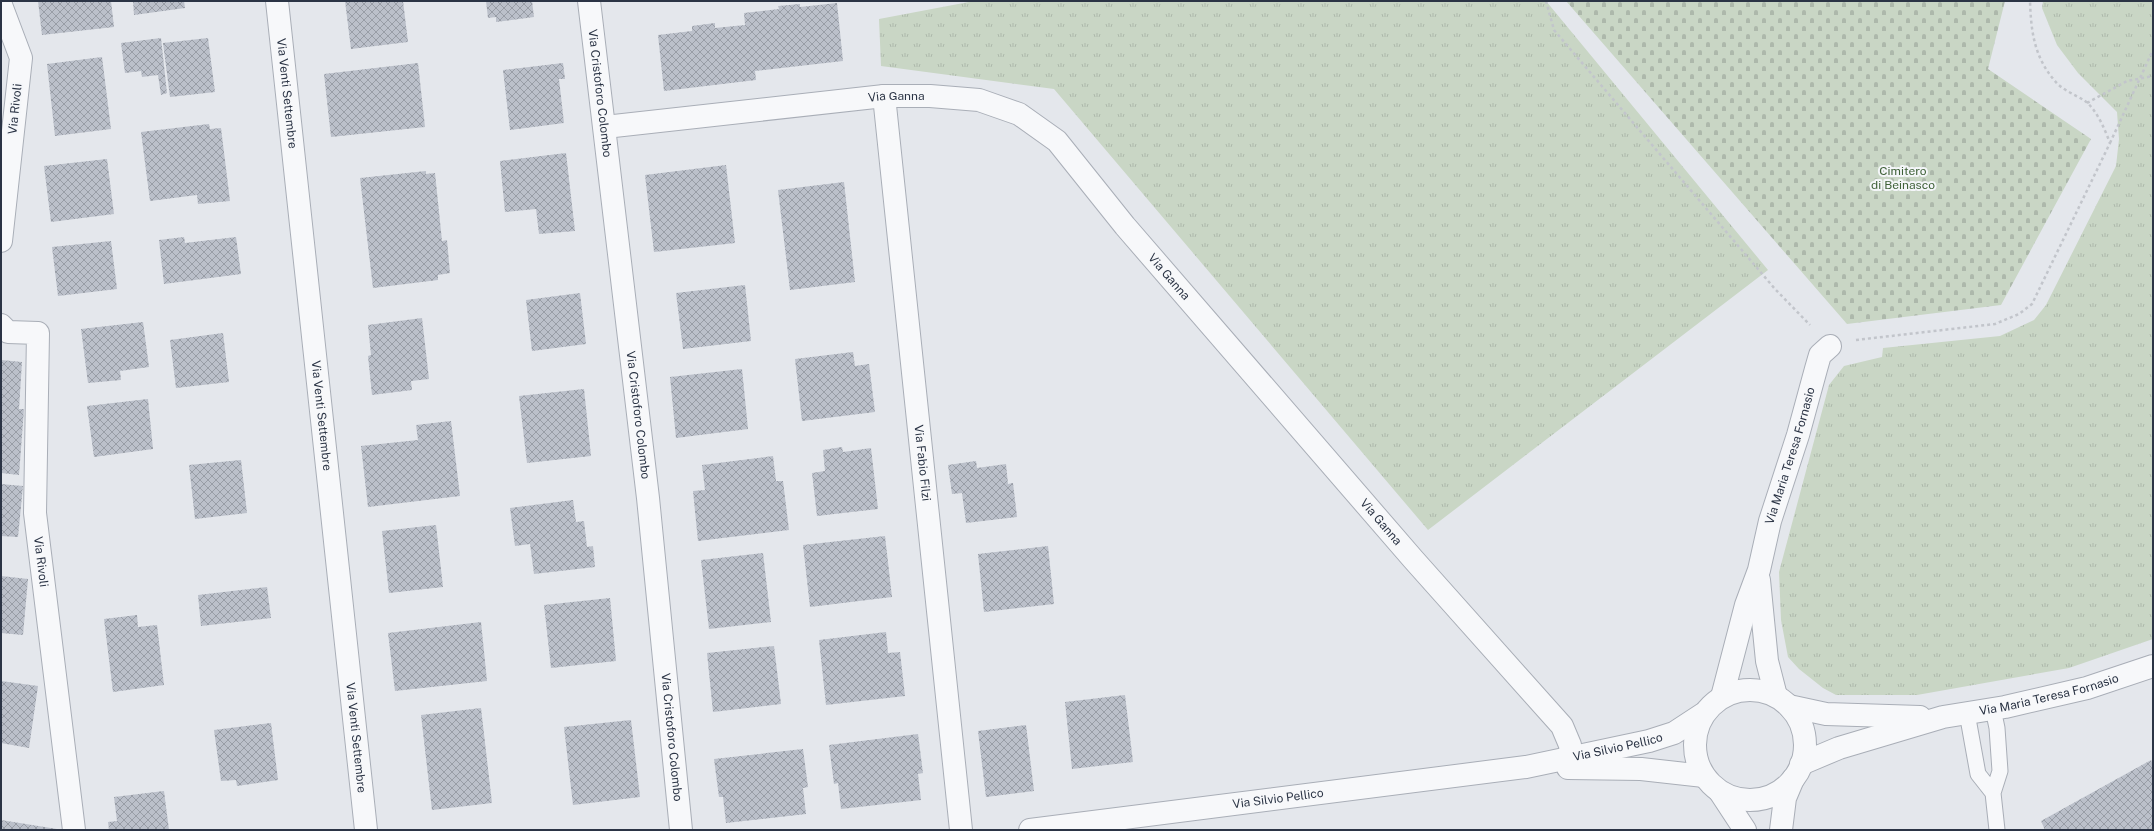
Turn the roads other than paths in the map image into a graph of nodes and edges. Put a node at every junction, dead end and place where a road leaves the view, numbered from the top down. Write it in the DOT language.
graph roads {
  1 [pos="277,1"];
  2 [pos="589,1"];
  3 [pos="1,5"];
  4 [pos="884,96"];
  5 [pos="605,127"];
  6 [pos="1,241"];
  7 [pos="1,324"];
  8 [pos="1830,346"];
  9 [pos="1759,570"];
  10 [pos="2153,666"];
  11 [pos="1722,697"];
  12 [pos="1783,701"];
  13 [pos="1993,709"];
  14 [pos="1704,714"];
  15 [pos="1967,714"];
  16 [pos="1943,717"];
  17 [pos="1572,763"];
  18 [pos="1797,771"];
  19 [pos="1704,776"];
  20 [pos="1720,792"];
  21 [pos="1992,793"];
  22 [pos="74,830"];
  23 [pos="366,830"];
  24 [pos="681,830"];
  25 [pos="961,830"];
  26 [pos="1030,830"];
  27 [pos="1745,830"];
  28 [pos="1781,830"];
  29 [pos="1997,830"];
  1 -- 23 [label="street, Via Venti Settembre"];
  2 -- 5 [label="street, Via Cristoforo Colombo"];
  3 -- 6 [label="street, Via Rivoli"];
  4 -- 5 [label="street, Via Ganna"];
  4 -- 17 [label="street, Via Ganna"];
  4 -- 25 [label="street, Via Fabio Filzi"];
  5 -- 24 [label="street, Via Cristoforo Colombo"];
  7 -- 22 [label="street, Via Rivoli"];
  8 -- 9 [label="street, Via Maria Teresa Fornasio"];
  9 -- 11 [label="street, Via Maria Teresa Fornasio"];
  9 -- 12 [label="street, Via Maria Teresa Fornasio"];
  10 -- 13 [label="street, Via Maria Teresa Fornasio"];
  11 -- 12 [label="street"];
  11 -- 14 [label="street"];
  12 -- 16 [label="street, Via Maria Teresa Fornasio"];
  12 -- 18 [label="street"];
  13 -- 15 [label="street, Via Maria Teresa Fornasio"];
  13 -- 21 [label="lane"];
  14 -- 17 [label="street, Via Silvio Pellico"];
  14 -- 19 [label="street"];
  15 -- 16 [label="street, Via Maria Teresa Fornasio"];
  15 -- 21 [label="lane"];
  16 -- 18 [label="street, Via Maria Teresa Fornasio"];
  17 -- 19 [label="street, Via Silvio Pellico"];
  17 -- 26 [label="street, Via Silvio Pellico"];
  18 -- 20 [label="street"];
  18 -- 28 [label="street"];
  19 -- 20 [label="street"];
  20 -- 27 [label="street"];
  21 -- 29 [label="lane"];
}
